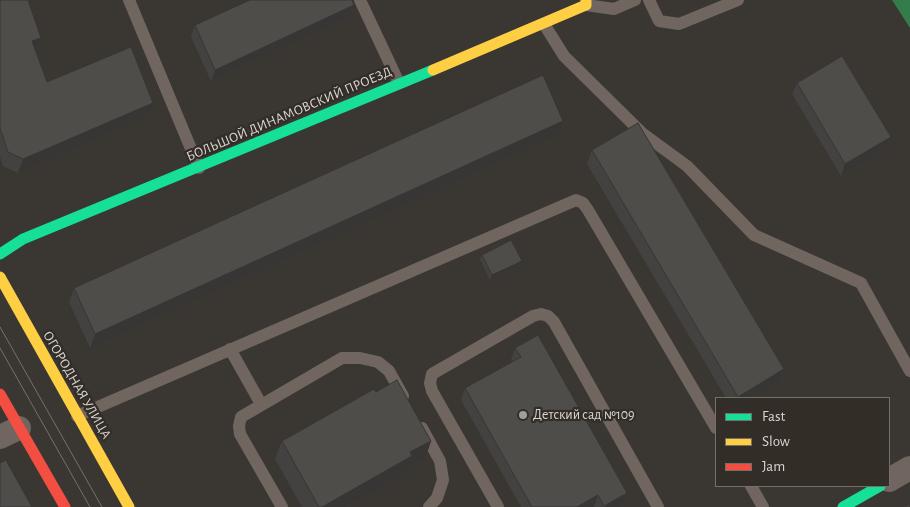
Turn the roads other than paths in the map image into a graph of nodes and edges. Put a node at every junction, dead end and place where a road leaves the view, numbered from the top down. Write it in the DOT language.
graph roads {
  1 [pos="129,0"];
  2 [pos="360,0"];
  3 [pos="635,0"];
  4 [pos="649,0"];
  5 [pos="738,0"];
  6 [pos="586,3"];
  7 [pos="544,24"];
  8 [pos="399,83"];
  9 [pos="199,168"];
  10 [pos="0,254"];
  11 [pos="0,277"];
  12 [pos="230,349"];
  13 [pos="910,371"];
  14 [pos="0,394"];
  15 [pos="261,404"];
  16 [pos="408,404"];
  17 [pos="77,416"];
  18 [pos="417,420"];
  19 [pos="715,426"];
  20 [pos="9,432"];
  21 [pos="910,468"];
  22 [pos="890,479"];
  23 [pos="751,487"];
  24 [pos="878,487"];
  25 [pos="66,507"];
  26 [pos="129,507"];
  27 [pos="282,507"];
  28 [pos="429,507"];
  29 [pos="498,507"];
  30 [pos="658,507"];
  31 [pos="763,507"];
  32 [pos="843,507"];
  1 -- 9 [label="lane"];
  2 -- 8 [label="lane"];
  3 -- 6 [label="lane"];
  4 -- 5 [label="lane"];
  6 -- 7 [label="street, БОЛЬШОЙ ДИНАМОВСКИЙ ПРОЕЗД"];
  7 -- 8 [label="street, БОЛЬШОЙ ДИНАМОВСКИЙ ПРОЕЗД"];
  7 -- 13 [label="lane"];
  8 -- 9 [label="street, БОЛЬШОЙ ДИНАМОВСКИЙ ПРОЕЗД"];
  9 -- 10 [label="street, БОЛЬШОЙ ДИНАМОВСКИЙ ПРОЕЗД"];
  11 -- 17 [label="street, ОГОРОДНАЯ УЛИЦА"];
  12 -- 15 [label="lane"];
  12 -- 17 [label="lane"];
  12 -- 19 [label="lane"];
  14 -- 20 [label="street"];
  15 -- 16 [label="lane"];
  15 -- 27 [label="lane"];
  17 -- 26 [label="street, ОГОРОДНАЯ УЛИЦА"];
  18 -- 28 [label="lane"];
  20 -- 25 [label="street"];
  21 -- 22 [label="street"];
  23 -- 31 [label="lane"];
  24 -- 32 [label="street"];
  29 -- 30 [label="lane"];
}
